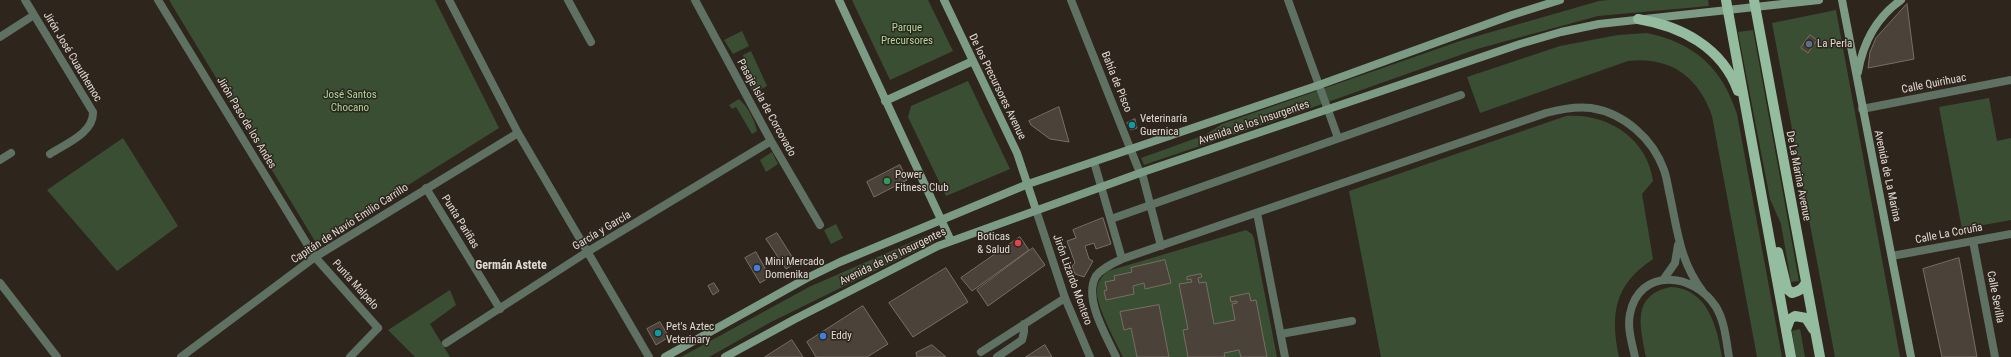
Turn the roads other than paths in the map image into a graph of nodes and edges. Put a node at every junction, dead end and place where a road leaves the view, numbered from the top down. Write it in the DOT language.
graph roads {
  1 [pos="25,0"];
  2 [pos="158,0"];
  3 [pos="449,0"];
  4 [pos="568,0"];
  5 [pos="695,0"];
  6 [pos="839,0"];
  7 [pos="944,0"];
  8 [pos="1071,0"];
  9 [pos="1288,0"];
  10 [pos="1560,0"];
  11 [pos="1726,0"];
  12 [pos="1819,0"];
  13 [pos="1842,0"];
  14 [pos="1901,0"];
  15 [pos="1754,4"];
  16 [pos="1728,11"];
  17 [pos="34,15"];
  18 [pos="1638,19"];
  19 [pos="0,37"];
  20 [pos="591,42"];
  21 [pos="973,62"];
  22 [pos="1857,76"];
  23 [pos="2011,80"];
  24 [pos="1319,85"];
  25 [pos="1461,95"];
  26 [pos="885,101"];
  27 [pos="1862,108"];
  28 [pos="1328,110"];
  29 [pos="1745,110"];
  30 [pos="518,133"];
  31 [pos="1338,138"];
  32 [pos="771,141"];
  33 [pos="1131,149"];
  34 [pos="11,152"];
  35 [pos="50,154"];
  36 [pos="0,160"];
  37 [pos="1094,162"];
  38 [pos="1141,173"];
  39 [pos="1028,184"];
  40 [pos="1103,187"];
  41 [pos="426,188"];
  42 [pos="1150,205"];
  43 [pos="1036,210"];
  44 [pos="1764,212"];
  45 [pos="1257,213"];
  46 [pos="1111,219"];
  47 [pos="941,220"];
  48 [pos="820,225"];
  49 [pos="2011,234"];
  50 [pos="1679,239"];
  51 [pos="950,241"];
  52 [pos="1973,241"];
  53 [pos="1160,246"];
  54 [pos="587,252"];
  55 [pos="1892,256"];
  56 [pos="315,257"];
  57 [pos="1122,259"];
  58 [pos="1663,280"];
  59 [pos="0,283"];
  60 [pos="1805,284"];
  61 [pos="1704,292"];
  62 [pos="1065,298"];
  63 [pos="500,309"];
  64 [pos="1352,321"];
  65 [pos="1024,324"];
  66 [pos="1786,330"];
  67 [pos="1815,332"];
  68 [pos="1281,334"];
  69 [pos="446,343"];
  70 [pos="981,352"];
  71 [pos="57,357"];
  72 [pos="181,357"];
  73 [pos="350,357"];
  74 [pos="649,357"];
  75 [pos="665,357"];
  76 [pos="724,357"];
  77 [pos="997,357"];
  78 [pos="1090,357"];
  79 [pos="1116,357"];
  80 [pos="1285,357"];
  81 [pos="1635,357"];
  82 [pos="1729,357"];
  83 [pos="1790,357"];
  84 [pos="1820,357"];
  85 [pos="1911,357"];
  86 [pos="1995,357"];
  1 -- 17 [label="street, Jirón José Cuauthemoc"];
  2 -- 56 [label="street, Jirón Paso de los Andes"];
  3 -- 30 [label="street"];
  4 -- 20 [label="street"];
  5 -- 32 [label="street, Pasaje Isla de Corcovado"];
  6 -- 26 [label="main road"];
  7 -- 21 [label="main road, De los Precursores Avenue"];
  8 -- 33 [label="street, Bahía de Pisco"];
  9 -- 24 [label="street"];
  10 -- 24 [label="main road, Avenida de los Insurgentes"];
  11 -- 16 [label="main road"];
  12 -- 15 [label="main road, Avenida de los Insurgentes"];
  13 -- 22 [label="main road, Avenida de La Marina"];
  14 -- 22 [label="main road"];
  15 -- 16 [label="main road, Avenida de los Insurgentes"];
  15 -- 60 [label="main road, De La Marina Avenue"];
  16 -- 18 [label="main road, Avenida de los Insurgentes"];
  16 -- 29 [label="main road"];
  17 -- 19 [label="street"];
  17 -- 35 [label="street, Jirón José Cuauthemoc"];
  18 -- 28 [label="main road, Avenida de los Insurgentes"];
  18 -- 29 [label="main road"];
  21 -- 26 [label="main road"];
  21 -- 39 [label="main road, De los Precursores Avenue"];
  22 -- 27 [label="main road, Avenida de La Marina"];
  23 -- 27 [label="street, Calle Quirihuac"];
  24 -- 28 [label="street"];
  24 -- 33 [label="main road, Avenida de los Insurgentes"];
  25 -- 31 [label="street"];
  26 -- 47 [label="main road"];
  27 -- 55 [label="main road, Avenida de La Marina"];
  28 -- 31 [label="street"];
  28 -- 38 [label="main road, Avenida de los Insurgentes"];
  29 -- 44 [label="main road"];
  30 -- 41 [label="street, Capitán de Navío Emilio Carrillo"];
  30 -- 54 [label="street"];
  31 -- 42 [label="street"];
  32 -- 48 [label="street, Pasaje Isla de Corcovado"];
  32 -- 54 [label="street, García y García"];
  33 -- 37 [label="main road, Avenida de los Insurgentes"];
  33 -- 38 [label="street, Bahía de Pisco"];
  34 -- 36 [label="street"];
  37 -- 39 [label="main road, Avenida de los Insurgentes"];
  37 -- 40 [label="street"];
  38 -- 40 [label="main road, Avenida de los Insurgentes"];
  38 -- 42 [label="street, Bahía de Pisco"];
  39 -- 43 [label="main road, De los Precursores Avenue"];
  39 -- 47 [label="main road, Avenida de los Insurgentes"];
  40 -- 43 [label="main road, Avenida de los Insurgentes"];
  40 -- 46 [label="street"];
  41 -- 56 [label="street, Capitán de Navío Emilio Carrillo"];
  41 -- 63 [label="street, Punta Pariñas"];
  42 -- 46 [label="street"];
  42 -- 53 [label="street, Bahía de Pisco"];
  43 -- 51 [label="main road, Avenida de los Insurgentes"];
  43 -- 62 [label="street, Jirón Lizardo Montero"];
  44 -- 60 [label="main road"];
  44 -- 66 [label="main road"];
  45 -- 50 [label="street"];
  45 -- 53 [label="street"];
  45 -- 68 [label="street"];
  46 -- 57 [label="street"];
  47 -- 51 [label="main road"];
  47 -- 75 [label="main road, Avenida de los Insurgentes"];
  49 -- 52 [label="street, Calle La Coruña"];
  50 -- 58 [label="street"];
  50 -- 61 [label="street"];
  51 -- 76 [label="main road, Avenida de los Insurgentes"];
  52 -- 55 [label="street, Calle La Coruña"];
  52 -- 86 [label="street, Calle Sevilla"];
  53 -- 57 [label="street"];
  54 -- 63 [label="street, García y García"];
  54 -- 74 [label="street"];
  55 -- 85 [label="main road, Avenida de La Marina"];
  56 -- 72 [label="street, Capitán de Navío Emilio Carrillo"];
  56 -- 73 [label="street, Punta Malpelo"];
  57 -- 79 [label="street"];
  58 -- 61 [label="street"];
  58 -- 81 [label="street"];
  59 -- 71 [label="street"];
  60 -- 67 [label="main road, De La Marina Avenue"];
  61 -- 82 [label="street"];
  62 -- 65 [label="street"];
  62 -- 78 [label="street, Jirón Lizardo Montero"];
  63 -- 69 [label="street, García y García"];
  64 -- 68 [label="street"];
  65 -- 70 [label="street"];
  65 -- 77 [label="street"];
  66 -- 67 [label="main road"];
  66 -- 83 [label="main road"];
  67 -- 84 [label="main road, De La Marina Avenue"];
  68 -- 80 [label="street"];
}
